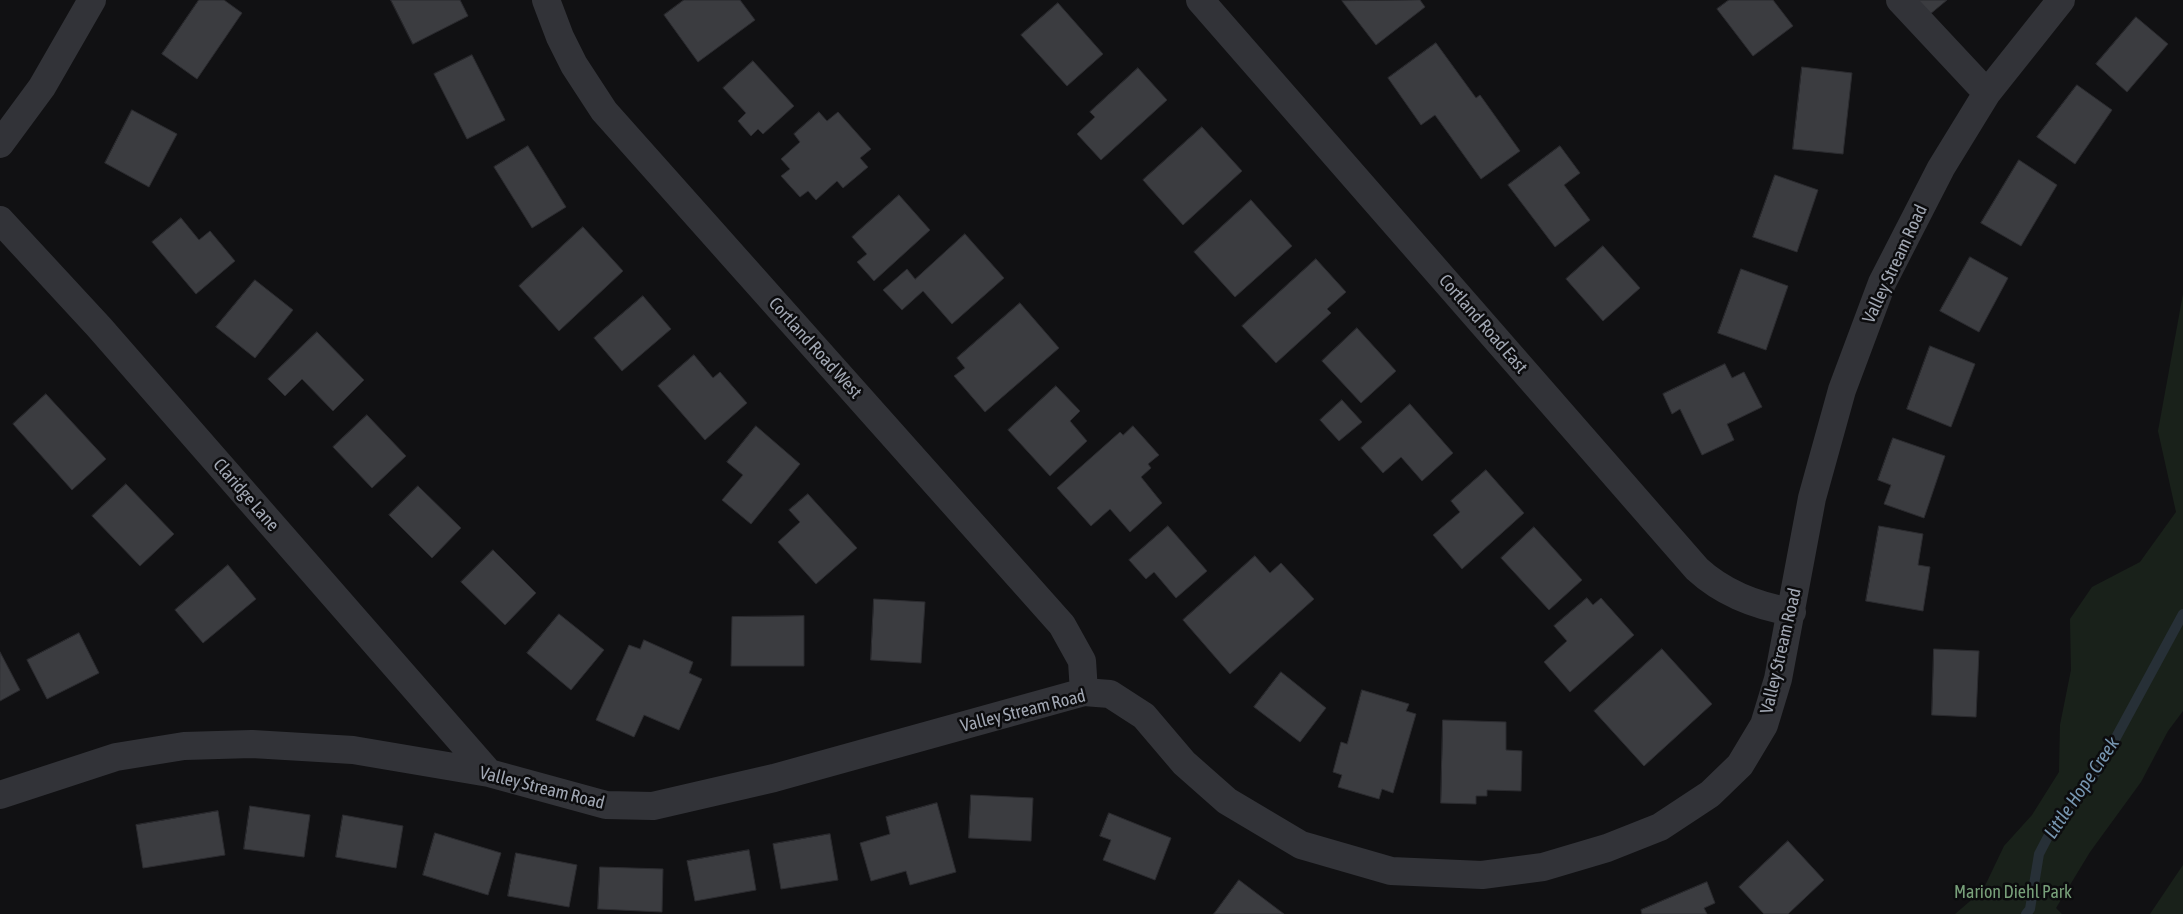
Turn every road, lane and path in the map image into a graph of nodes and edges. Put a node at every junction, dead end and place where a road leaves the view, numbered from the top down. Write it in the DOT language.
graph roads {
  1 [pos="92,0"];
  2 [pos="546,0"];
  3 [pos="1200,0"];
  4 [pos="1900,0"];
  5 [pos="2061,0"];
  6 [pos="1987,93"];
  7 [pos="0,144"];
  8 [pos="0,220"];
  9 [pos="1792,612"];
  10 [pos="1084,692"];
  11 [pos="489,773"];
  12 [pos="0,795"];
  1 -- 7 [label="street"];
  2 -- 10 [label="street, Cortland Road West"];
  3 -- 9 [label="street, Cortland Road East"];
  4 -- 6 [label="street"];
  5 -- 6 [label="street, Valley Stream Road"];
  6 -- 9 [label="street, Valley Stream Road"];
  8 -- 11 [label="street, Claridge Lane"];
  9 -- 10 [label="street, Valley Stream Road"];
  10 -- 11 [label="street, Valley Stream Road"];
  11 -- 12 [label="street, Valley Stream Road"];
}
